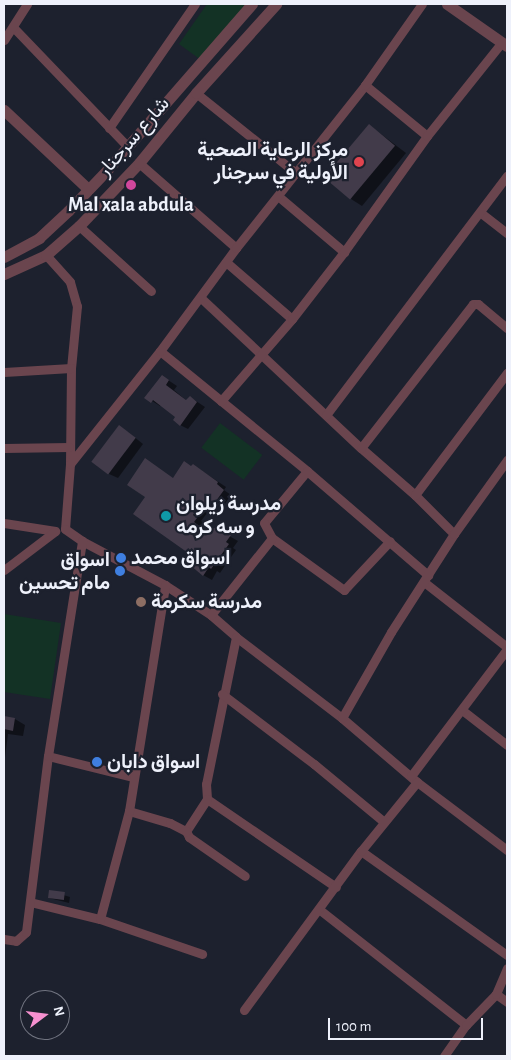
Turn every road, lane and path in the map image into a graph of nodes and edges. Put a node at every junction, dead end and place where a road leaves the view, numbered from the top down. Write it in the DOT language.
graph roads {
  1 [pos="27,4"];
  2 [pos="195,4"];
  3 [pos="252,4"];
  4 [pos="276,4"];
  5 [pos="422,4"];
  6 [pos="448,4"];
  7 [pos="13,27"];
  8 [pos="4,40"];
  9 [pos="505,44"];
  10 [pos="365,84"];
  11 [pos="196,93"];
  12 [pos="4,110"];
  13 [pos="109,128"];
  14 [pos="427,136"];
  15 [pos="127,146"];
  16 [pos="139,163"];
  17 [pos="296,173"];
  18 [pos="507,176"];
  19 [pos="88,189"];
  20 [pos="278,196"];
  21 [pos="481,213"];
  22 [pos="79,226"];
  23 [pos="507,233"];
  24 [pos="236,248"];
  25 [pos="344,252"];
  26 [pos="46,255"];
  27 [pos="4,257"];
  28 [pos="226,262"];
  29 [pos="4,274"];
  30 [pos="151,292"];
  31 [pos="201,298"];
  32 [pos="292,319"];
  33 [pos="507,328"];
  34 [pos="160,351"];
  35 [pos="262,356"];
  36 [pos="72,368"];
  37 [pos="4,372"];
  38 [pos="507,373"];
  39 [pos="221,401"];
  40 [pos="326,415"];
  41 [pos="69,447"];
  42 [pos="4,448"];
  43 [pos="361,448"];
  44 [pos="507,460"];
  45 [pos="70,464"];
  46 [pos="307,471"];
  47 [pos="415,495"];
  48 [pos="4,523"];
  49 [pos="65,528"];
  50 [pos="54,532"];
  51 [pos="454,534"];
  52 [pos="272,538"];
  53 [pos="82,541"];
  54 [pos="390,541"];
  55 [pos="4,570"];
  56 [pos="426,578"];
  57 [pos="165,585"];
  58 [pos="211,615"];
  59 [pos="236,636"];
  60 [pos="507,648"];
  61 [pos="504,665"];
  62 [pos="222,694"];
  63 [pos="462,710"];
  64 [pos="342,718"];
  65 [pos="507,745"];
  66 [pos="48,756"];
  67 [pos="133,777"];
  68 [pos="414,779"];
  69 [pos="207,799"];
  70 [pos="129,811"];
  71 [pos="384,822"];
  72 [pos="186,831"];
  73 [pos="506,848"];
  74 [pos="361,851"];
  75 [pos="245,876"];
  76 [pos="336,887"];
  77 [pos="30,902"];
  78 [pos="320,910"];
  79 [pos="100,919"];
  80 [pos="4,939"];
  81 [pos="202,954"];
  82 [pos="507,955"];
  83 [pos="507,968"];
  84 [pos="496,994"];
  85 [pos="507,1002"];
  86 [pos="244,1010"];
  87 [pos="466,1025"];
  88 [pos="444,1056"];
  1 -- 7 [label="street"];
  2 -- 13 [label="street"];
  3 -- 15 [label="street, شارع سرجنار"];
  4 -- 11 [label="street, شارع سرجنار"];
  5 -- 10 [label="street"];
  6 -- 9 [label="street"];
  7 -- 8 [label="street"];
  7 -- 13 [label="street"];
  9 -- 14 [label="street"];
  10 -- 14 [label="street"];
  10 -- 17 [label="street"];
  11 -- 16 [label="street, شارع سرجنار"];
  11 -- 17 [label="street"];
  12 -- 19 [label="street"];
  13 -- 15 [label="street"];
  14 -- 25 [label="street"];
  15 -- 19 [label="street, شارع سرجنار"];
  16 -- 22 [label="street, شارع سرجنار"];
  16 -- 24 [label="street"];
  17 -- 20 [label="street"];
  18 -- 21 [label="street"];
  19 -- 27 [label="street, شارع سرجنار"];
  20 -- 24 [label="street"];
  20 -- 25 [label="street"];
  21 -- 23 [label="street"];
  21 -- 40 [label="street"];
  22 -- 26 [label="street, شارع سرجنار"];
  22 -- 30 [label="street"];
  24 -- 28 [label="street"];
  25 -- 32 [label="street"];
  26 -- 29 [label="street, شارع سرجنار"];
  26 -- 36 [label="street"];
  28 -- 31 [label="street"];
  28 -- 32 [label="street"];
  31 -- 34 [label="street"];
  31 -- 35 [label="street"];
  32 -- 35 [label="street"];
  33 -- 43 [label="street"];
  34 -- 39 [label="street"];
  34 -- 45 [label="street"];
  35 -- 39 [label="street"];
  35 -- 40 [label="street"];
  36 -- 37 [label="street"];
  36 -- 41 [label="street"];
  38 -- 47 [label="street"];
  39 -- 46 [label="street"];
  40 -- 43 [label="street"];
  41 -- 42 [label="street"];
  41 -- 45 [label="street"];
  43 -- 47 [label="street"];
  44 -- 51 [label="street"];
  45 -- 49 [label="street"];
  46 -- 52 [label="street"];
  46 -- 54 [label="street"];
  47 -- 51 [label="street"];
  48 -- 50 [label="street"];
  49 -- 50 [label="street"];
  49 -- 53 [label="street"];
  50 -- 55 [label="street"];
  51 -- 56 [label="street"];
  52 -- 54 [label="street"];
  52 -- 58 [label="street"];
  53 -- 57 [label="street"];
  53 -- 66 [label="street"];
  54 -- 56 [label="street"];
  56 -- 60 [label="street"];
  56 -- 64 [label="street"];
  57 -- 58 [label="street"];
  57 -- 67 [label="street"];
  58 -- 59 [label="street"];
  59 -- 62 [label="street"];
  59 -- 64 [label="street"];
  60 -- 61 [label="street"];
  61 -- 63 [label="street"];
  62 -- 69 [label="street"];
  62 -- 71 [label="street"];
  63 -- 65 [label="street"];
  63 -- 68 [label="street"];
  64 -- 68 [label="street"];
  66 -- 67 [label="street"];
  66 -- 77 [label="street"];
  67 -- 70 [label="street"];
  68 -- 71 [label="street"];
  68 -- 73 [label="street"];
  69 -- 72 [label="street"];
  69 -- 76 [label="street"];
  70 -- 72 [label="street"];
  70 -- 79 [label="street"];
  71 -- 74 [label="street"];
  72 -- 75 [label="street"];
  74 -- 76 [label="street"];
  74 -- 82 [label="street"];
  76 -- 78 [label="street"];
  77 -- 79 [label="street"];
  77 -- 80 [label="street"];
  78 -- 86 [label="street"];
  78 -- 87 [label="street"];
  79 -- 81 [label="street"];
  83 -- 84 [label="street"];
  84 -- 85 [label="street"];
  84 -- 87 [label="street"];
  87 -- 88 [label="street"];
}
